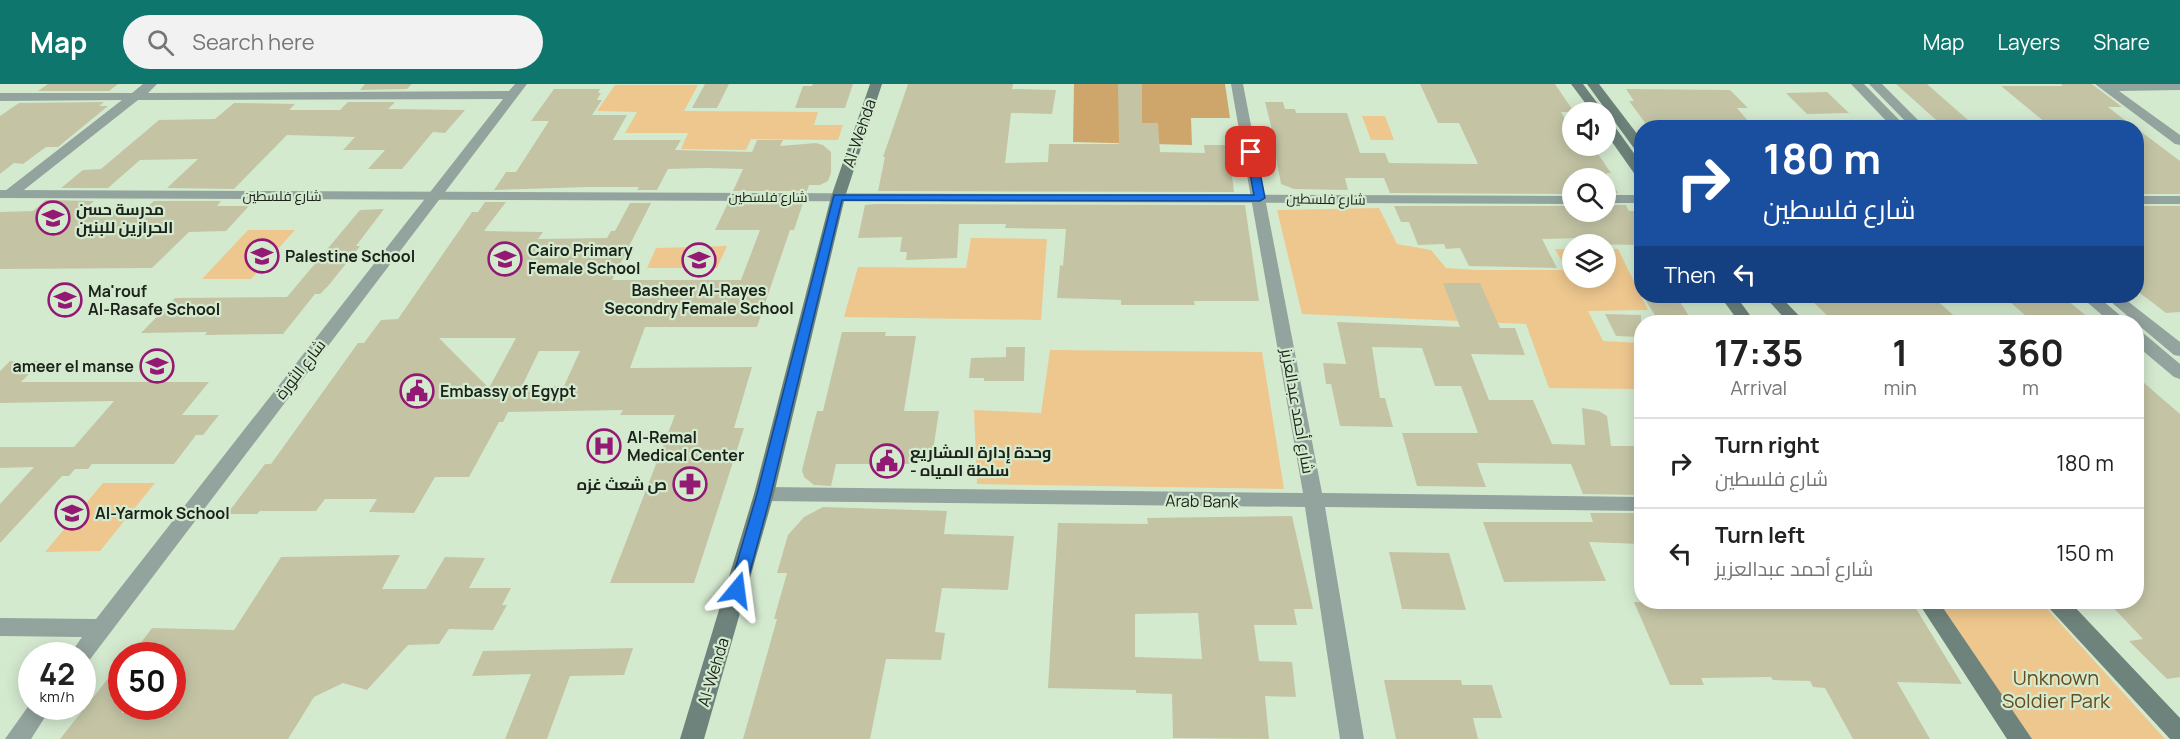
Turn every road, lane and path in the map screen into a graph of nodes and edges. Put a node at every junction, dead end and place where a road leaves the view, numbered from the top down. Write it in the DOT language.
graph roads {
  1 [pos="151,84"];
  2 [pos="876,84"];
  3 [pos="1238,84"];
  4 [pos="1577,84"];
  5 [pos="1593,84"];
  6 [pos="1857,84"];
  7 [pos="1875,84"];
  8 [pos="2104,86"];
  9 [pos="2180,86"];
  10 [pos="518,89"];
  11 [pos="0,97"];
  12 [pos="133,98"];
  13 [pos="1590,102"];
  14 [pos="1893,120"];
  15 [pos="1912,120"];
  16 [pos="1616,138"];
  17 [pos="1634,139"];
  18 [pos="2180,141"];
  19 [pos="1634,163"];
  20 [pos="5,194"];
  21 [pos="433,197"];
  22 [pos="838,197"];
  23 [pos="1260,198"];
  24 [pos="1616,199"];
  25 [pos="1634,199"];
  26 [pos="1562,200"];
  27 [pos="2144,200"];
  28 [pos="2180,200"];
  29 [pos="1779,303"];
  30 [pos="2097,303"];
  31 [pos="2121,303"];
  32 [pos="1790,315"];
  33 [pos="2111,315"];
  34 [pos="2135,315"];
  35 [pos="2144,322"];
  36 [pos="2144,343"];
  37 [pos="2180,351"];
  38 [pos="2180,373"];
  39 [pos="764,494"];
  40 [pos="1314,502"];
  41 [pos="1634,504"];
  42 [pos="1933,609"];
  43 [pos="2064,609"];
  44 [pos="0,627"];
  45 [pos="101,628"];
  46 [pos="90,642"];
  47 [pos="31,720"];
  48 [pos="2180,734"];
  49 [pos="17,739"];
  50 [pos="692,739"];
  51 [pos="1352,739"];
  52 [pos="2020,739"];
  1 -- 12 [label="street"];
  2 -- 22 [label="main road, Al-Wehda"];
  3 -- 23 [label="street, شارع أحمد عبدالعزيز"];
  4 -- 13 [label="main road"];
  5 -- 17 [label="main road"];
  6 -- 14 [label="street"];
  7 -- 15 [label="street"];
  8 -- 9 [label="street"];
  8 -- 18 [label="street"];
  10 -- 12 [label="street"];
  10 -- 21 [label="street, شارع الثورة"];
  11 -- 12 [label="street"];
  12 -- 20 [label="street"];
  16 -- 19 [label="main road"];
  20 -- 21 [label="street, شارع فلسطين"];
  21 -- 22 [label="street, شارع فلسطين"];
  21 -- 45 [label="street, شارع الثورة"];
  22 -- 23 [label="street, شارع فلسطين"];
  22 -- 39 [label="main road, Al-Wehda"];
  23 -- 26 [label="street, شارع فلسطين"];
  23 -- 40 [label="street, شارع أحمد عبدالعزيز"];
  24 -- 25 [label="street"];
  27 -- 28 [label="street"];
  29 -- 32 [label="main road"];
  30 -- 33 [label="street"];
  31 -- 34 [label="street"];
  35 -- 37 [label="street"];
  36 -- 38 [label="street"];
  39 -- 40 [label="street, Arab Bank"];
  39 -- 50 [label="main road, Al-Wehda"];
  40 -- 41 [label="street, Arab Bank"];
  40 -- 51 [label="street, شارع أحمد عبدالعزيز"];
  42 -- 52 [label="main road"];
  43 -- 48 [label="main road"];
  44 -- 45 [label="street"];
  45 -- 46 [label="street, شارع الثورة"];
  47 -- 49 [label="street"];
}
